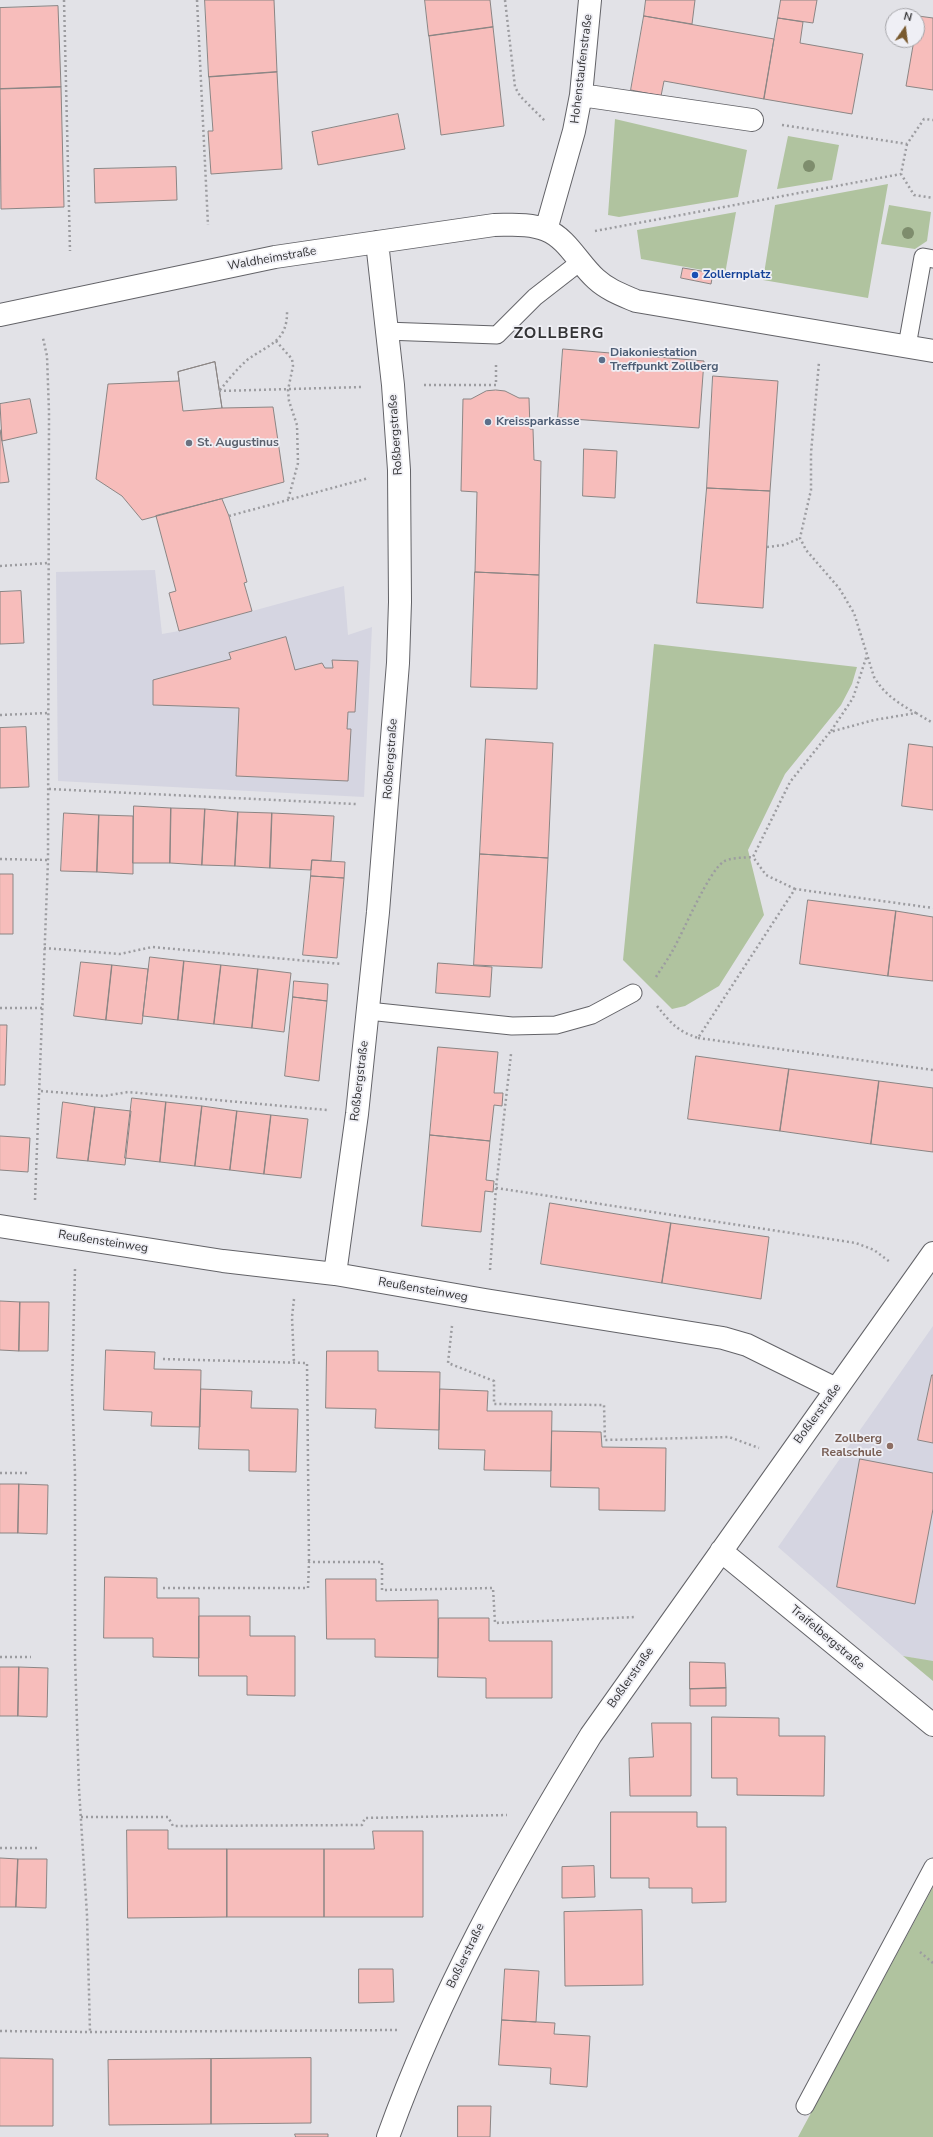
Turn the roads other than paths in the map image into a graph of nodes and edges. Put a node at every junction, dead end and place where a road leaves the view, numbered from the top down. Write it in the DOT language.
graph roads {
  1 [pos="590,0"];
  2 [pos="581,95"];
  3 [pos="752,120"];
  4 [pos="553,234"];
  5 [pos="377,242"];
  6 [pos="933,259"];
  7 [pos="580,262"];
  8 [pos="0,315"];
  9 [pos="385,330"];
  10 [pos="907,346"];
  11 [pos="933,351"];
  12 [pos="639,992"];
  13 [pos="368,1011"];
  14 [pos="0,1226"];
  15 [pos="933,1253"];
  16 [pos="335,1274"];
  17 [pos="836,1389"];
  18 [pos="721,1551"];
  19 [pos="933,1726"];
  20 [pos="933,1867"];
  21 [pos="805,2106"];
  22 [pos="388,2137"];
  1 -- 2 [label="street, Hohenstaufenstraße"];
  2 -- 3 [label="street"];
  2 -- 4 [label="street, Hohenstaufenstraße"];
  4 -- 5 [label="street, Waldheimstraße"];
  4 -- 7 [label="street"];
  5 -- 8 [label="street, Waldheimstraße"];
  5 -- 9 [label="street, Roßbergstraße"];
  6 -- 10 [label="lane"];
  7 -- 9 [label="lane"];
  7 -- 10 [label="street"];
  9 -- 13 [label="street, Roßbergstraße"];
  10 -- 11 [label="street"];
  12 -- 13 [label="lane"];
  13 -- 16 [label="street, Roßbergstraße"];
  14 -- 16 [label="street, Reußensteinweg"];
  15 -- 17 [label="street, Boßlerstraße"];
  16 -- 17 [label="street, Reußensteinweg"];
  17 -- 18 [label="street, Boßlerstraße"];
  18 -- 19 [label="street, Traifelbergstraße"];
  18 -- 22 [label="street, Boßlerstraße"];
  20 -- 21 [label="lane"];
}
